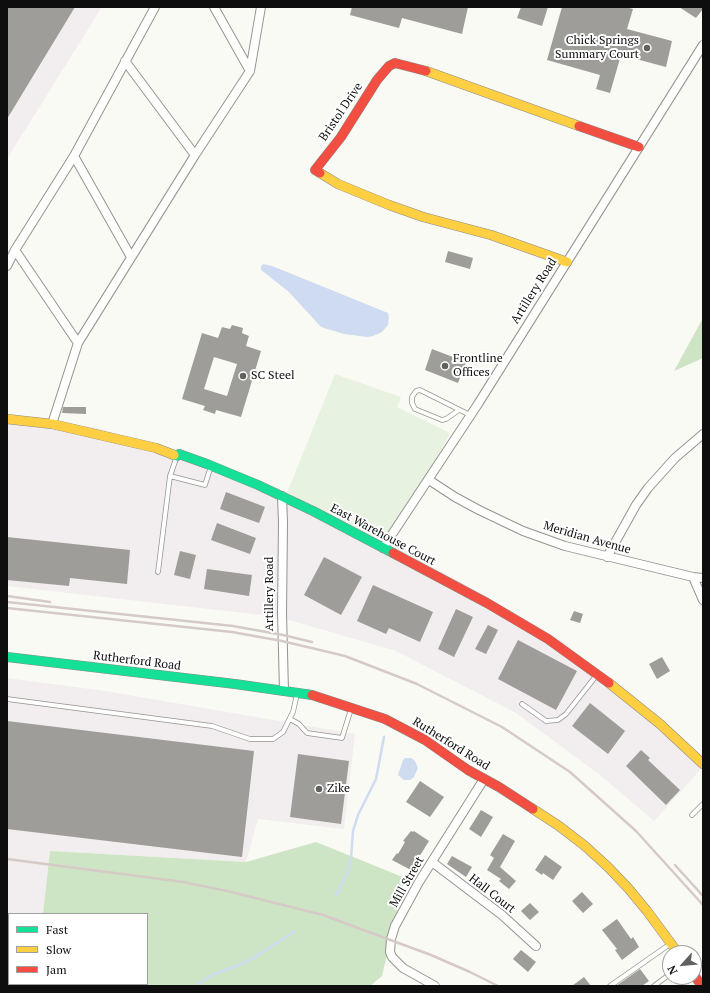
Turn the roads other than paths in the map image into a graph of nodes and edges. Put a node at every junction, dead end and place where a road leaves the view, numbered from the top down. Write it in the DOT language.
graph roads {
  1 [pos="155,7"];
  2 [pos="214,7"];
  3 [pos="261,7"];
  4 [pos="703,45"];
  5 [pos="125,61"];
  6 [pos="250,71"];
  7 [pos="639,147"];
  8 [pos="195,155"];
  9 [pos="74,156"];
  10 [pos="15,250"];
  11 [pos="131,257"];
  12 [pos="567,262"];
  13 [pos="7,266"];
  14 [pos="78,343"];
  15 [pos="459,410"];
  16 [pos="470,415"];
  17 [pos="7,419"];
  18 [pos="52,424"];
  19 [pos="703,434"];
  20 [pos="177,456"];
  21 [pos="211,466"];
  22 [pos="170,476"];
  23 [pos="429,480"];
  24 [pos="282,496"];
  25 [pos="383,548"];
  26 [pos="607,557"];
  27 [pos="158,572"];
  28 [pos="693,577"];
  29 [pos="703,578"];
  30 [pos="703,600"];
  31 [pos="7,658"];
  32 [pos="598,674"];
  33 [pos="284,691"];
  34 [pos="297,693"];
  35 [pos="7,699"];
  36 [pos="522,704"];
  37 [pos="352,707"];
  38 [pos="290,719"];
  39 [pos="703,764"];
  40 [pos="484,779"];
  41 [pos="703,804"];
  42 [pos="692,815"];
  43 [pos="432,862"];
  44 [pos="671,943"];
  45 [pos="536,946"];
  46 [pos="435,986"];
  47 [pos="610,986"];
  1 -- 5 [label="street"];
  2 -- 6 [label="street"];
  3 -- 6 [label="street"];
  4 -- 7 [label="street, Artillery Road"];
  5 -- 8 [label="street"];
  5 -- 9 [label="street"];
  6 -- 8 [label="street"];
  7 -- 12 [label="street, Artillery Road"];
  7 -- 12 [label="street, Bristol Drive"];
  8 -- 11 [label="street"];
  9 -- 10 [label="street"];
  9 -- 11 [label="street"];
  10 -- 13 [label="street"];
  10 -- 14 [label="street"];
  11 -- 14 [label="street"];
  12 -- 16 [label="street, Artillery Road"];
  14 -- 18 [label="street"];
  15 -- 15 [label="lane"];
  15 -- 16 [label="lane"];
  16 -- 23 [label="street, Artillery Road"];
  17 -- 18 [label="street, East Warehouse Court"];
  18 -- 20 [label="street, East Warehouse Court"];
  19 -- 26 [label="street"];
  20 -- 21 [label="street, East Warehouse Court"];
  20 -- 22 [label="lane"];
  21 -- 22 [label="lane"];
  21 -- 24 [label="street, East Warehouse Court"];
  22 -- 27 [label="lane"];
  23 -- 25 [label="street, Artillery Road"];
  23 -- 26 [label="street, Meridian Avenue"];
  24 -- 25 [label="street, East Warehouse Court"];
  24 -- 33 [label="street, Artillery Road"];
  25 -- 32 [label="street, East Warehouse Court"];
  26 -- 28 [label="street, Meridian Avenue"];
  28 -- 29 [label="street, Meridian Avenue"];
  28 -- 30 [label="street"];
  31 -- 33 [label="street, Rutherford Road"];
  32 -- 36 [label="lane"];
  32 -- 39 [label="street, East Warehouse Court"];
  33 -- 34 [label="street, Rutherford Road"];
  34 -- 37 [label="street, Rutherford Road"];
  34 -- 38 [label="lane"];
  35 -- 38 [label="lane"];
  37 -- 38 [label="lane"];
  37 -- 40 [label="street, Rutherford Road"];
  40 -- 43 [label="street, Mill Street"];
  40 -- 44 [label="street, Rutherford Road"];
  41 -- 42 [label="lane"];
  43 -- 45 [label="street, Hall Court"];
  43 -- 46 [label="street, Mill Street"];
  44 -- 47 [label="lane"];
}
